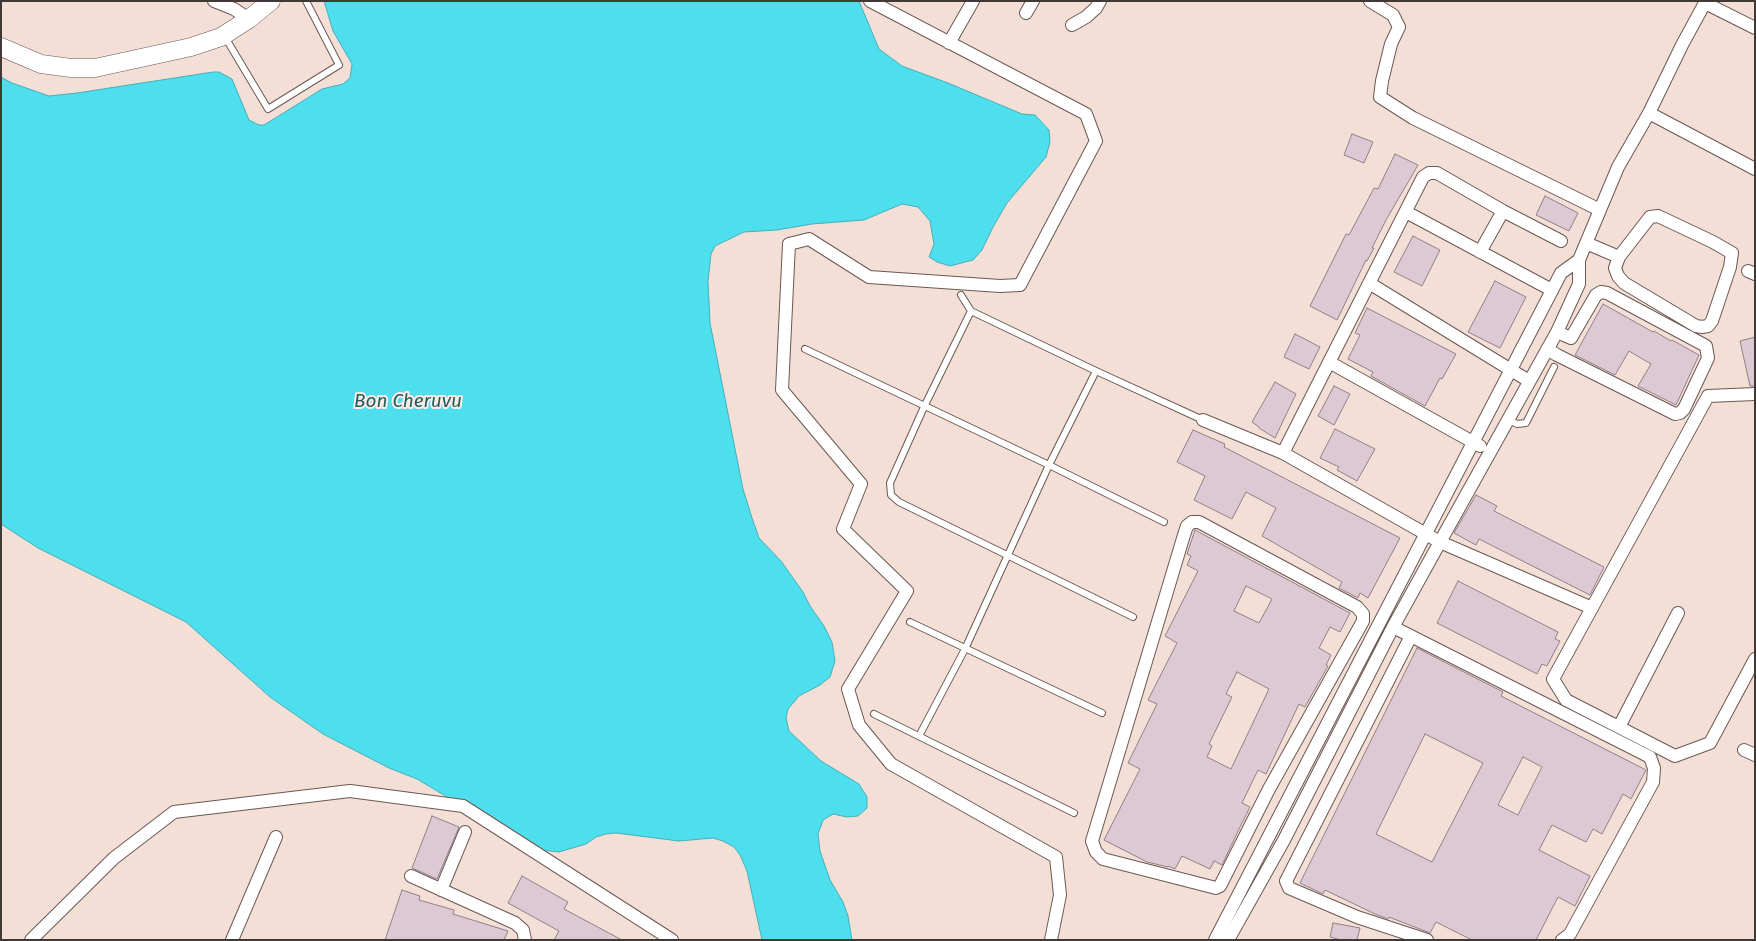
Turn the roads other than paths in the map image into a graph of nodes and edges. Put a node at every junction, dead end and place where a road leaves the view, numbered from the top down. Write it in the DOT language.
graph roads {
  1 [pos="214,1"];
  2 [pos="271,1"];
  3 [pos="306,1"];
  4 [pos="870,1"];
  5 [pos="972,1"];
  6 [pos="1033,1"];
  7 [pos="1100,1"];
  8 [pos="1370,1"];
  9 [pos="1705,2"];
  10 [pos="1026,13"];
  11 [pos="249,19"];
  12 [pos="1072,25"];
  13 [pos="1755,28"];
  14 [pos="224,35"];
  15 [pos="949,43"];
  16 [pos="1,47"];
  17 [pos="1649,113"];
  18 [pos="1755,169"];
  19 [pos="1600,210"];
  20 [pos="1503,211"];
  21 [pos="1406,212"];
  22 [pos="1561,241"];
  23 [pos="1586,243"];
  24 [pos="1480,252"];
  25 [pos="1620,257"];
  26 [pos="1579,260"];
  27 [pos="1369,283"];
  28 [pos="1552,292"];
  29 [pos="960,295"];
  30 [pos="972,311"];
  31 [pos="1557,332"];
  32 [pos="805,349"];
  33 [pos="1547,349"];
  34 [pos="1329,362"];
  35 [pos="1554,367"];
  36 [pos="1096,371"];
  37 [pos="1510,371"];
  38 [pos="1529,381"];
  39 [pos="1755,394"];
  40 [pos="924,407"];
  41 [pos="1507,419"];
  42 [pos="1203,420"];
  43 [pos="1474,442"];
  44 [pos="1489,451"];
  45 [pos="1283,453"];
  46 [pos="1049,465"];
  47 [pos="1164,522"];
  48 [pos="1426,535"];
  49 [pos="1440,542"];
  50 [pos="1007,557"];
  51 [pos="1592,608"];
  52 [pos="1678,613"];
  53 [pos="1133,617"];
  54 [pos="910,622"];
  55 [pos="1393,628"];
  56 [pos="1410,636"];
  57 [pos="965,649"];
  58 [pos="1755,659"];
  59 [pos="1102,713"];
  60 [pos="874,714"];
  61 [pos="1619,727"];
  62 [pos="919,736"];
  63 [pos="1269,789"];
  64 [pos="1283,809"];
  65 [pos="1259,811"];
  66 [pos="1074,813"];
  67 [pos="1296,816"];
  68 [pos="465,832"];
  69 [pos="276,837"];
  70 [pos="1284,840"];
  71 [pos="1294,863"];
  72 [pos="411,876"];
  73 [pos="1286,881"];
  74 [pos="1259,885"];
  75 [pos="441,890"];
  76 [pos="1228,931"];
  77 [pos="31,940"];
  78 [pos="232,940"];
  79 [pos="525,940"];
  80 [pos="672,940"];
  81 [pos="1051,940"];
  82 [pos="1215,940"];
  83 [pos="1428,940"];
  84 [pos="1562,940"];
  1 -- 11 [label="street"];
  2 -- 11 [label="street"];
  3 -- 14 [label="lane"];
  4 -- 15 [label="street"];
  5 -- 15 [label="street"];
  6 -- 10 [label="street"];
  7 -- 12 [label="street"];
  8 -- 19 [label="street"];
  9 -- 13 [label="street"];
  9 -- 17 [label="street"];
  11 -- 14 [label="street"];
  14 -- 16 [label="street"];
  15 -- 81 [label="street"];
  17 -- 18 [label="street"];
  17 -- 19 [label="street"];
  19 -- 23 [label="street"];
  20 -- 21 [label="street"];
  20 -- 22 [label="street"];
  20 -- 24 [label="street"];
  21 -- 24 [label="street"];
  21 -- 27 [label="street"];
  23 -- 25 [label="street"];
  23 -- 26 [label="street"];
  24 -- 28 [label="street"];
  25 -- 25 [label="street"];
  26 -- 28 [label="street"];
  26 -- 31 [label="street"];
  27 -- 34 [label="street"];
  27 -- 37 [label="street"];
  28 -- 37 [label="street"];
  29 -- 30 [label="lane"];
  30 -- 36 [label="lane"];
  30 -- 40 [label="lane"];
  31 -- 33 [label="street"];
  31 -- 33 [label="street"];
  32 -- 40 [label="lane"];
  33 -- 38 [label="street"];
  34 -- 43 [label="street"];
  34 -- 45 [label="street"];
  35 -- 41 [label="lane"];
  36 -- 42 [label="lane"];
  36 -- 46 [label="lane"];
  37 -- 38 [label="street"];
  37 -- 43 [label="street"];
  38 -- 41 [label="street"];
  39 -- 51 [label="street"];
  40 -- 46 [label="lane"];
  40 -- 50 [label="lane"];
  41 -- 44 [label="street"];
  42 -- 45 [label="street"];
  43 -- 44 [label="street"];
  43 -- 48 [label="street"];
  44 -- 49 [label="street"];
  45 -- 48 [label="street"];
  46 -- 47 [label="lane"];
  46 -- 50 [label="lane"];
  48 -- 49 [label="street"];
  48 -- 64 [label="street"];
  49 -- 51 [label="street"];
  49 -- 55 [label="street"];
  50 -- 53 [label="lane"];
  50 -- 57 [label="lane"];
  51 -- 61 [label="street"];
  52 -- 61 [label="street"];
  54 -- 57 [label="lane"];
  55 -- 56 [label="street"];
  55 -- 67 [label="street"];
  56 -- 71 [label="street"];
  56 -- 84 [label="street"];
  57 -- 59 [label="lane"];
  57 -- 62 [label="lane"];
  58 -- 61 [label="street"];
  60 -- 62 [label="lane"];
  62 -- 66 [label="lane"];
  63 -- 64 [label="street"];
  63 -- 65 [label="street"];
  63 -- 65 [label="street"];
  64 -- 65 [label="street"];
  64 -- 67 [label="street"];
  64 -- 76 [label="street"];
  67 -- 70 [label="street"];
  68 -- 75 [label="street"];
  69 -- 78 [label="street"];
  70 -- 71 [label="street"];
  70 -- 74 [label="street"];
  71 -- 73 [label="street"];
  72 -- 75 [label="street"];
  73 -- 74 [label="street"];
  73 -- 83 [label="street"];
  74 -- 76 [label="street"];
  75 -- 79 [label="street"];
  76 -- 82 [label="street"];
  77 -- 80 [label="street"];
}
